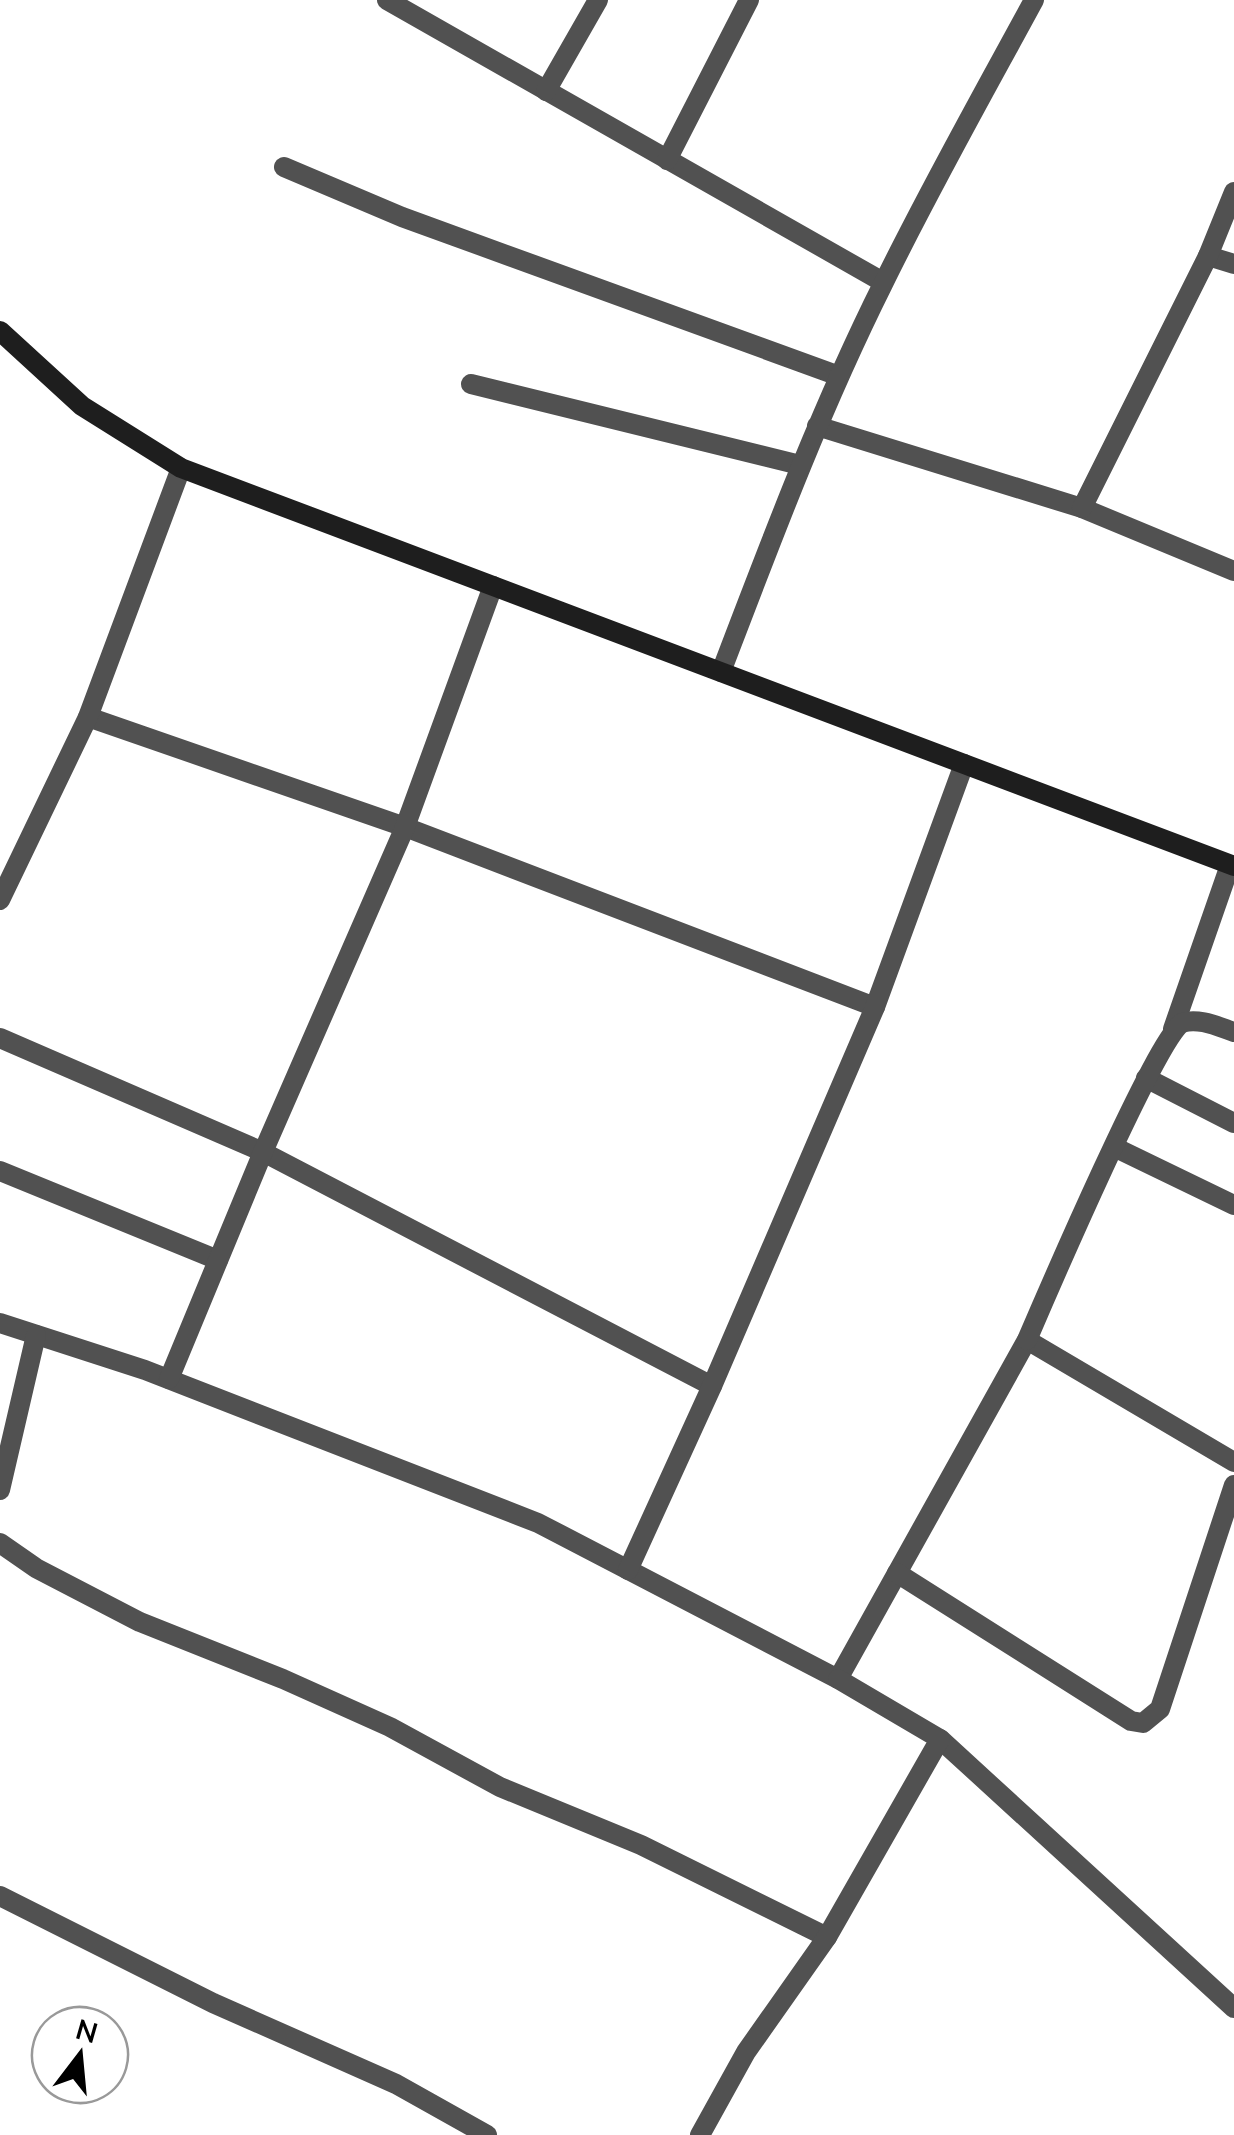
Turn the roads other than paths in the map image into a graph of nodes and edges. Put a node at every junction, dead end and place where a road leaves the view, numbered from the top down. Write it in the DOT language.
graph roads {
  1 [pos="387,0"];
  2 [pos="598,0"];
  3 [pos="749,0"];
  4 [pos="1034,0"];
  5 [pos="546,91"];
  6 [pos="667,160"];
  7 [pos="284,167"];
  8 [pos="1234,192"];
  9 [pos="1208,256"];
  10 [pos="1234,264"];
  11 [pos="883,282"];
  12 [pos="0,331"];
  13 [pos="839,376"];
  14 [pos="471,384"];
  15 [pos="817,426"];
  16 [pos="800,465"];
  17 [pos="181,468"];
  18 [pos="1082,508"];
  19 [pos="1234,571"];
  20 [pos="493,586"];
  21 [pos="721,672"];
  22 [pos="88,717"];
  23 [pos="964,764"];
  24 [pos="404,827"];
  25 [pos="1232,866"];
  26 [pos="0,900"];
  27 [pos="875,1007"];
  28 [pos="1173,1030"];
  29 [pos="1234,1032"];
  30 [pos="0,1038"];
  31 [pos="1146,1078"];
  32 [pos="1234,1123"];
  33 [pos="1114,1147"];
  34 [pos="262,1152"];
  35 [pos="0,1171"];
  36 [pos="1234,1204"];
  37 [pos="218,1260"];
  38 [pos="0,1324"];
  39 [pos="36,1335"];
  40 [pos="1026,1340"];
  41 [pos="170,1379"];
  42 [pos="712,1386"];
  43 [pos="1234,1462"];
  44 [pos="1234,1485"];
  45 [pos="0,1490"];
  46 [pos="0,1543"];
  47 [pos="628,1570"];
  48 [pos="897,1573"];
  49 [pos="838,1678"];
  50 [pos="940,1739"];
  51 [pos="0,1896"];
  52 [pos="827,1937"];
  53 [pos="1234,2008"];
  54 [pos="487,2135"];
  55 [pos="700,2135"];
  1 -- 5 [label="street"];
  2 -- 5 [label="street"];
  3 -- 6 [label="street"];
  4 -- 11 [label="street"];
  5 -- 6 [label="street"];
  6 -- 11 [label="street"];
  7 -- 13 [label="street"];
  8 -- 9 [label="street"];
  9 -- 10 [label="street"];
  9 -- 18 [label="street"];
  11 -- 13 [label="street"];
  12 -- 17 [label="street"];
  13 -- 15 [label="street"];
  14 -- 16 [label="street"];
  15 -- 16 [label="street"];
  15 -- 18 [label="street"];
  16 -- 21 [label="street"];
  17 -- 20 [label="street"];
  17 -- 22 [label="street"];
  18 -- 19 [label="street"];
  20 -- 21 [label="street"];
  20 -- 24 [label="street"];
  21 -- 23 [label="street"];
  22 -- 24 [label="street"];
  22 -- 26 [label="street"];
  23 -- 25 [label="street"];
  23 -- 27 [label="street"];
  24 -- 27 [label="street"];
  24 -- 34 [label="street"];
  25 -- 28 [label="street"];
  27 -- 42 [label="street"];
  28 -- 29 [label="street"];
  28 -- 31 [label="street"];
  30 -- 34 [label="street"];
  31 -- 32 [label="street"];
  31 -- 33 [label="street"];
  33 -- 36 [label="street"];
  33 -- 40 [label="street"];
  34 -- 37 [label="street"];
  34 -- 42 [label="street"];
  35 -- 37 [label="street"];
  37 -- 41 [label="street"];
  38 -- 39 [label="street"];
  39 -- 41 [label="street"];
  39 -- 45 [label="street"];
  40 -- 43 [label="street"];
  40 -- 48 [label="street"];
  41 -- 47 [label="street"];
  42 -- 47 [label="street"];
  44 -- 48 [label="street"];
  46 -- 52 [label="street"];
  47 -- 49 [label="street"];
  48 -- 49 [label="street"];
  49 -- 50 [label="street"];
  50 -- 52 [label="street"];
  50 -- 53 [label="street"];
  51 -- 54 [label="street"];
  52 -- 55 [label="street"];
}
